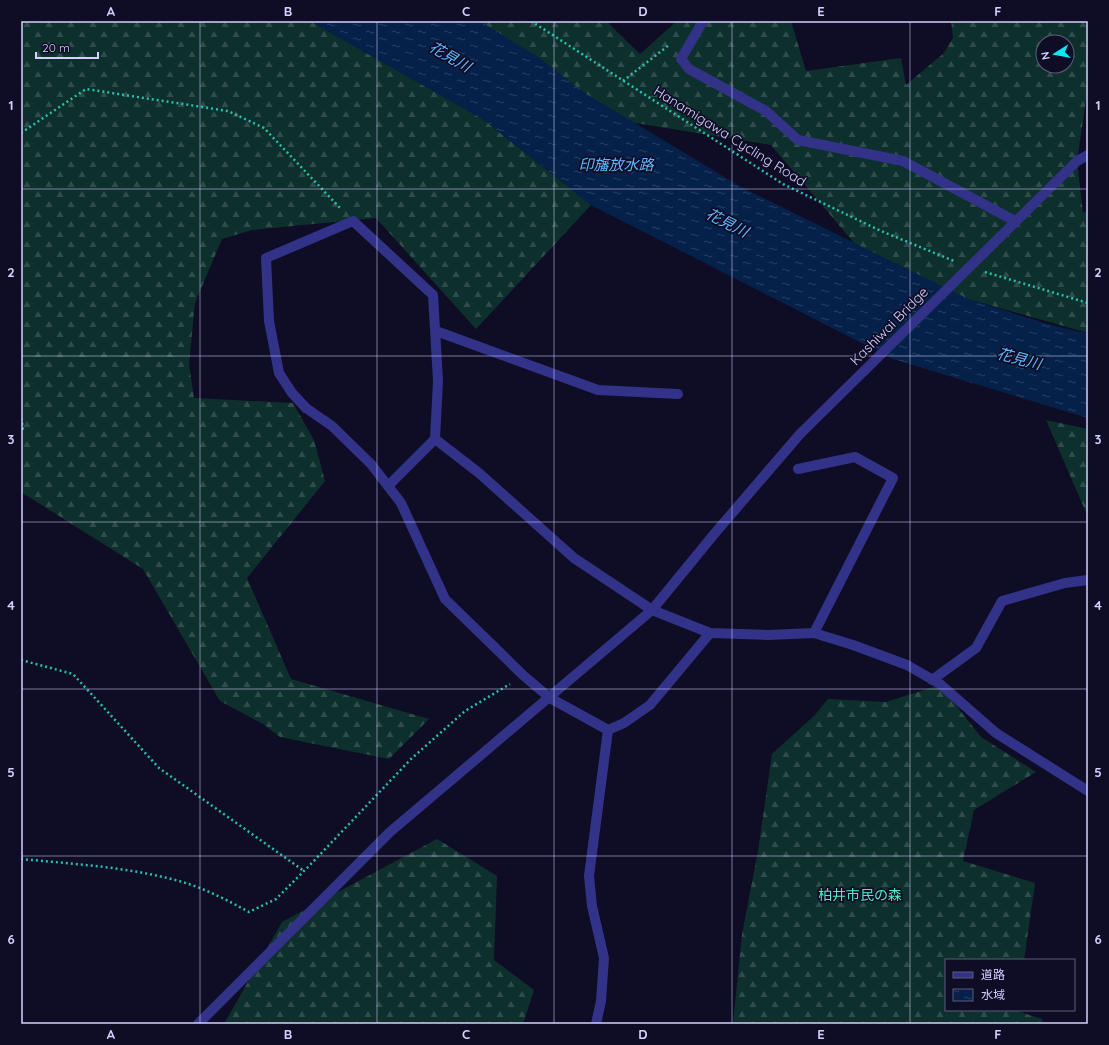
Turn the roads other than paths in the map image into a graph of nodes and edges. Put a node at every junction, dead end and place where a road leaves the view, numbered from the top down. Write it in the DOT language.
graph roads {
  1 [pos="703,21"];
  2 [pos="1088,155"];
  3 [pos="1015,221"];
  4 [pos="436,330"];
  5 [pos="678,394"];
  6 [pos="435,439"];
  7 [pos="798,469"];
  8 [pos="388,486"];
  9 [pos="1088,580"];
  10 [pos="652,610"];
  11 [pos="710,633"];
  12 [pos="814,633"];
  13 [pos="932,680"];
  14 [pos="550,698"];
  15 [pos="608,730"];
  16 [pos="1088,791"];
  17 [pos="198,1024"];
  18 [pos="596,1024"];
  1 -- 3 [label="street"];
  2 -- 3 [label="street, Kashiwai Bridge"];
  3 -- 10 [label="street, Kashiwai Bridge, bridge"];
  4 -- 5 [label="street"];
  4 -- 6 [label="street"];
  4 -- 8 [label="street"];
  6 -- 8 [label="street"];
  6 -- 10 [label="street"];
  7 -- 12 [label="street"];
  8 -- 14 [label="street"];
  9 -- 13 [label="street"];
  10 -- 11 [label="street"];
  10 -- 14 [label="street, Kashiwai Bridge"];
  11 -- 12 [label="street"];
  11 -- 15 [label="street"];
  12 -- 13 [label="street"];
  13 -- 16 [label="street"];
  14 -- 15 [label="street"];
  14 -- 17 [label="street, Kashiwai Bridge"];
  15 -- 18 [label="street"];
}
